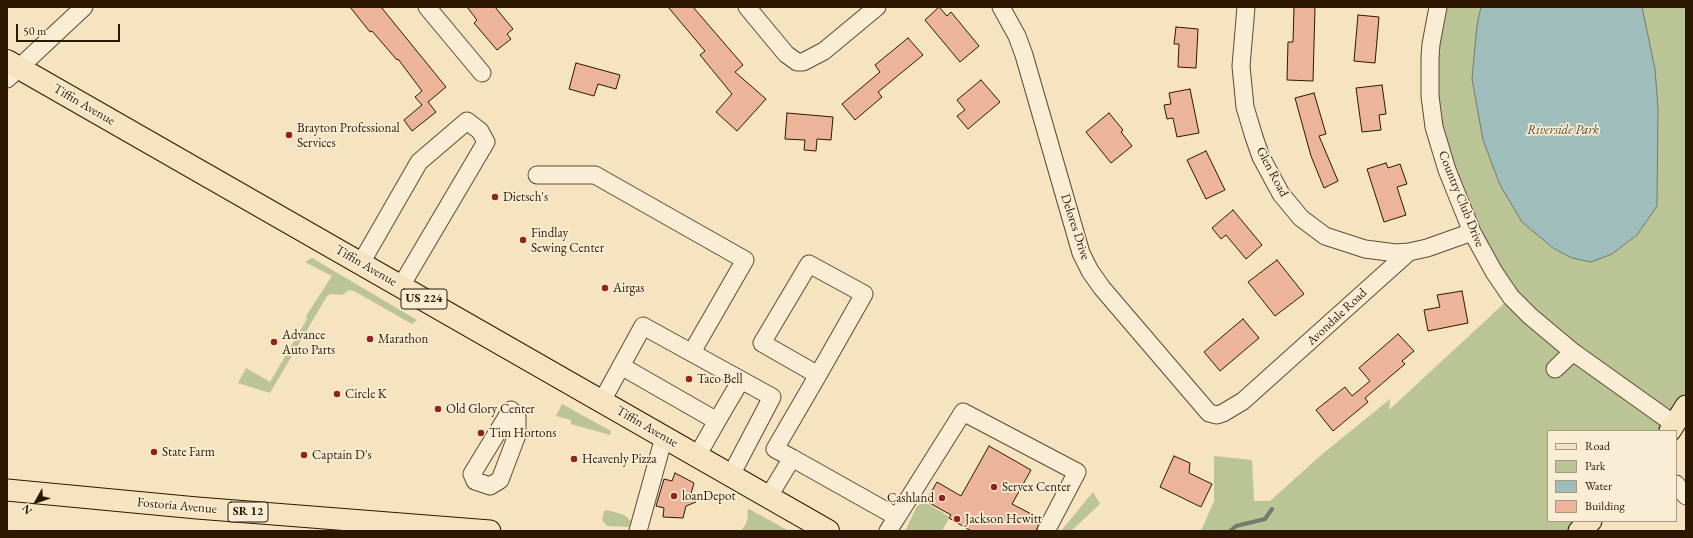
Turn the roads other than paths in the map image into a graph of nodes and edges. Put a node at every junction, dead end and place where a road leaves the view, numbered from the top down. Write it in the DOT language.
graph roads {
  1 [pos="84,7"];
  2 [pos="427,7"];
  3 [pos="747,7"];
  4 [pos="877,7"];
  5 [pos="1001,7"];
  6 [pos="1246,7"];
  7 [pos="1438,7"];
  8 [pos="11,69"];
  9 [pos="482,73"];
  10 [pos="537,175"];
  11 [pos="1472,232"];
  12 [pos="1409,252"];
  13 [pos="361,263"];
  14 [pos="401,286"];
  15 [pos="692,352"];
  16 [pos="1573,352"];
  17 [pos="621,366"];
  18 [pos="1555,369"];
  19 [pos="818,375"];
  20 [pos="741,380"];
  21 [pos="602,401"];
  22 [pos="1686,406"];
  23 [pos="1209,413"];
  24 [pos="717,421"];
  25 [pos="1672,427"];
  26 [pos="664,437"];
  27 [pos="697,456"];
  28 [pos="792,458"];
  29 [pos="731,475"];
  30 [pos="1677,485"];
  31 [pos="7,490"];
  32 [pos="768,496"];
  33 [pos="1686,496"];
  34 [pos="1590,522"];
  35 [pos="893,524"];
  36 [pos="490,531"];
  37 [pos="638,531"];
  38 [pos="828,531"];
  39 [pos="1046,531"];
  40 [pos="1579,531"];
  1 -- 8 [label="street"];
  2 -- 9 [label="street"];
  3 -- 4 [label="street"];
  5 -- 23 [label="street, Delores Drive"];
  6 -- 12 [label="street, Glen Road"];
  7 -- 11 [label="street, Country Club Drive"];
  8 -- 13 [label="highway, Tiffin Avenue / US 224"];
  10 -- 15 [label="street"];
  11 -- 12 [label="street, Avondale Road"];
  11 -- 16 [label="street, Country Club Drive"];
  12 -- 23 [label="street, Avondale Road"];
  13 -- 14 [label="highway, Tiffin Avenue / US 224"];
  13 -- 14 [label="street"];
  14 -- 21 [label="highway, Tiffin Avenue / US 224"];
  15 -- 17 [label="street"];
  15 -- 20 [label="street"];
  16 -- 18 [label="street"];
  16 -- 25 [label="street, Country Club Drive"];
  17 -- 21 [label="street"];
  17 -- 24 [label="street"];
  19 -- 19 [label="street"];
  19 -- 28 [label="street"];
  20 -- 24 [label="street"];
  20 -- 29 [label="street"];
  21 -- 26 [label="highway, Tiffin Avenue / US 224"];
  22 -- 25 [label="main road"];
  24 -- 27 [label="street"];
  26 -- 27 [label="highway, Tiffin Avenue / US 224"];
  26 -- 37 [label="street"];
  27 -- 29 [label="highway, Tiffin Avenue / US 224"];
  28 -- 32 [label="street"];
  28 -- 35 [label="street"];
  29 -- 32 [label="highway, Tiffin Avenue / US 224"];
  30 -- 33 [label="street"];
  31 -- 36 [label="main road, Fostoria Avenue / SR 12"];
  32 -- 38 [label="highway, Tiffin Avenue / US 224"];
  34 -- 40 [label="main road"];
  35 -- 39 [label="street"];
}
